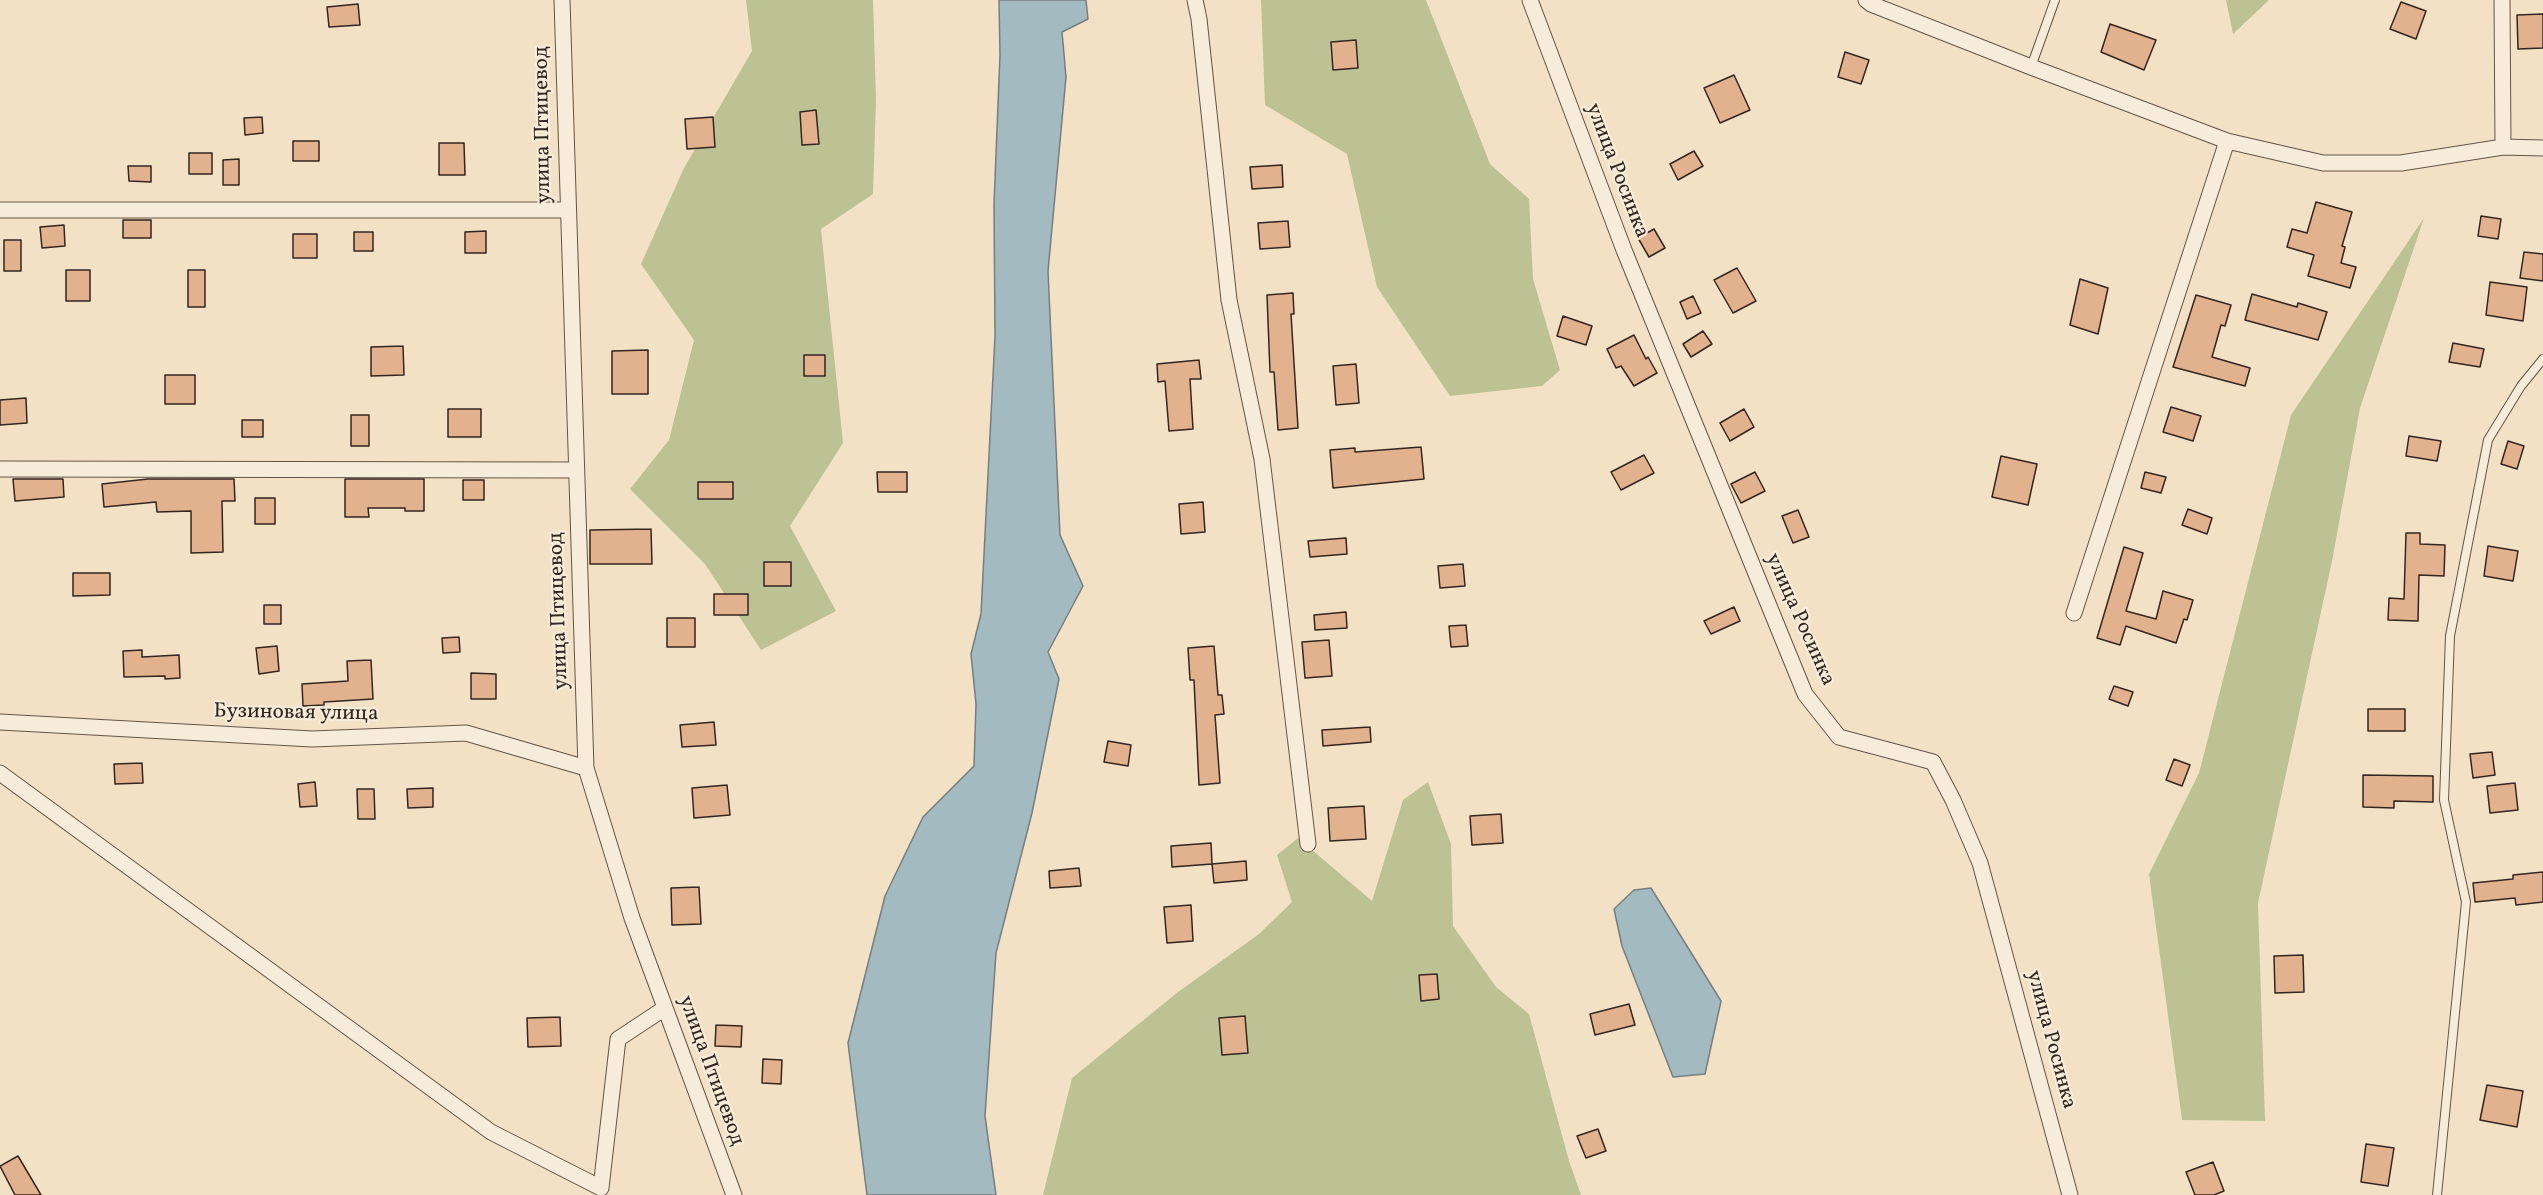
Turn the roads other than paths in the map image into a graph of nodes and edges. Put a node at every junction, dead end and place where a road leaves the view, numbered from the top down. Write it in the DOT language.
graph roads {
  1 [pos="562,0"];
  2 [pos="1195,0"];
  3 [pos="1530,0"];
  4 [pos="1866,0"];
  5 [pos="2055,0"];
  6 [pos="2502,0"];
  7 [pos="2031,67"];
  8 [pos="2227,141"];
  9 [pos="2503,147"];
  10 [pos="2543,148"];
  11 [pos="0,210"];
  12 [pos="567,210"];
  13 [pos="2543,359"];
  14 [pos="0,469"];
  15 [pos="576,470"];
  16 [pos="2073,613"];
  17 [pos="0,722"];
  18 [pos="586,768"];
  19 [pos="0,773"];
  20 [pos="1308,844"];
  21 [pos="665,1008"];
  22 [pos="734,1195"];
  23 [pos="2070,1195"];
  24 [pos="2437,1195"];
  1 -- 12 [label="street, улица Птицевод"];
  2 -- 20 [label="street"];
  3 -- 23 [label="street, улица Росинка"];
  4 -- 7 [label="street"];
  5 -- 7 [label="lane"];
  6 -- 9 [label="street"];
  7 -- 8 [label="street"];
  8 -- 9 [label="street"];
  8 -- 16 [label="street"];
  9 -- 10 [label="street"];
  11 -- 12 [label="street"];
  12 -- 15 [label="street, улица Птицевод"];
  13 -- 24 [label="lane"];
  14 -- 15 [label="street"];
  15 -- 18 [label="street, улица Птицевод"];
  17 -- 18 [label="street, Бузиновая улица"];
  18 -- 21 [label="street, улица Птицевод"];
  19 -- 21 [label="street"];
  21 -- 22 [label="street, улица Птицевод"];
}
